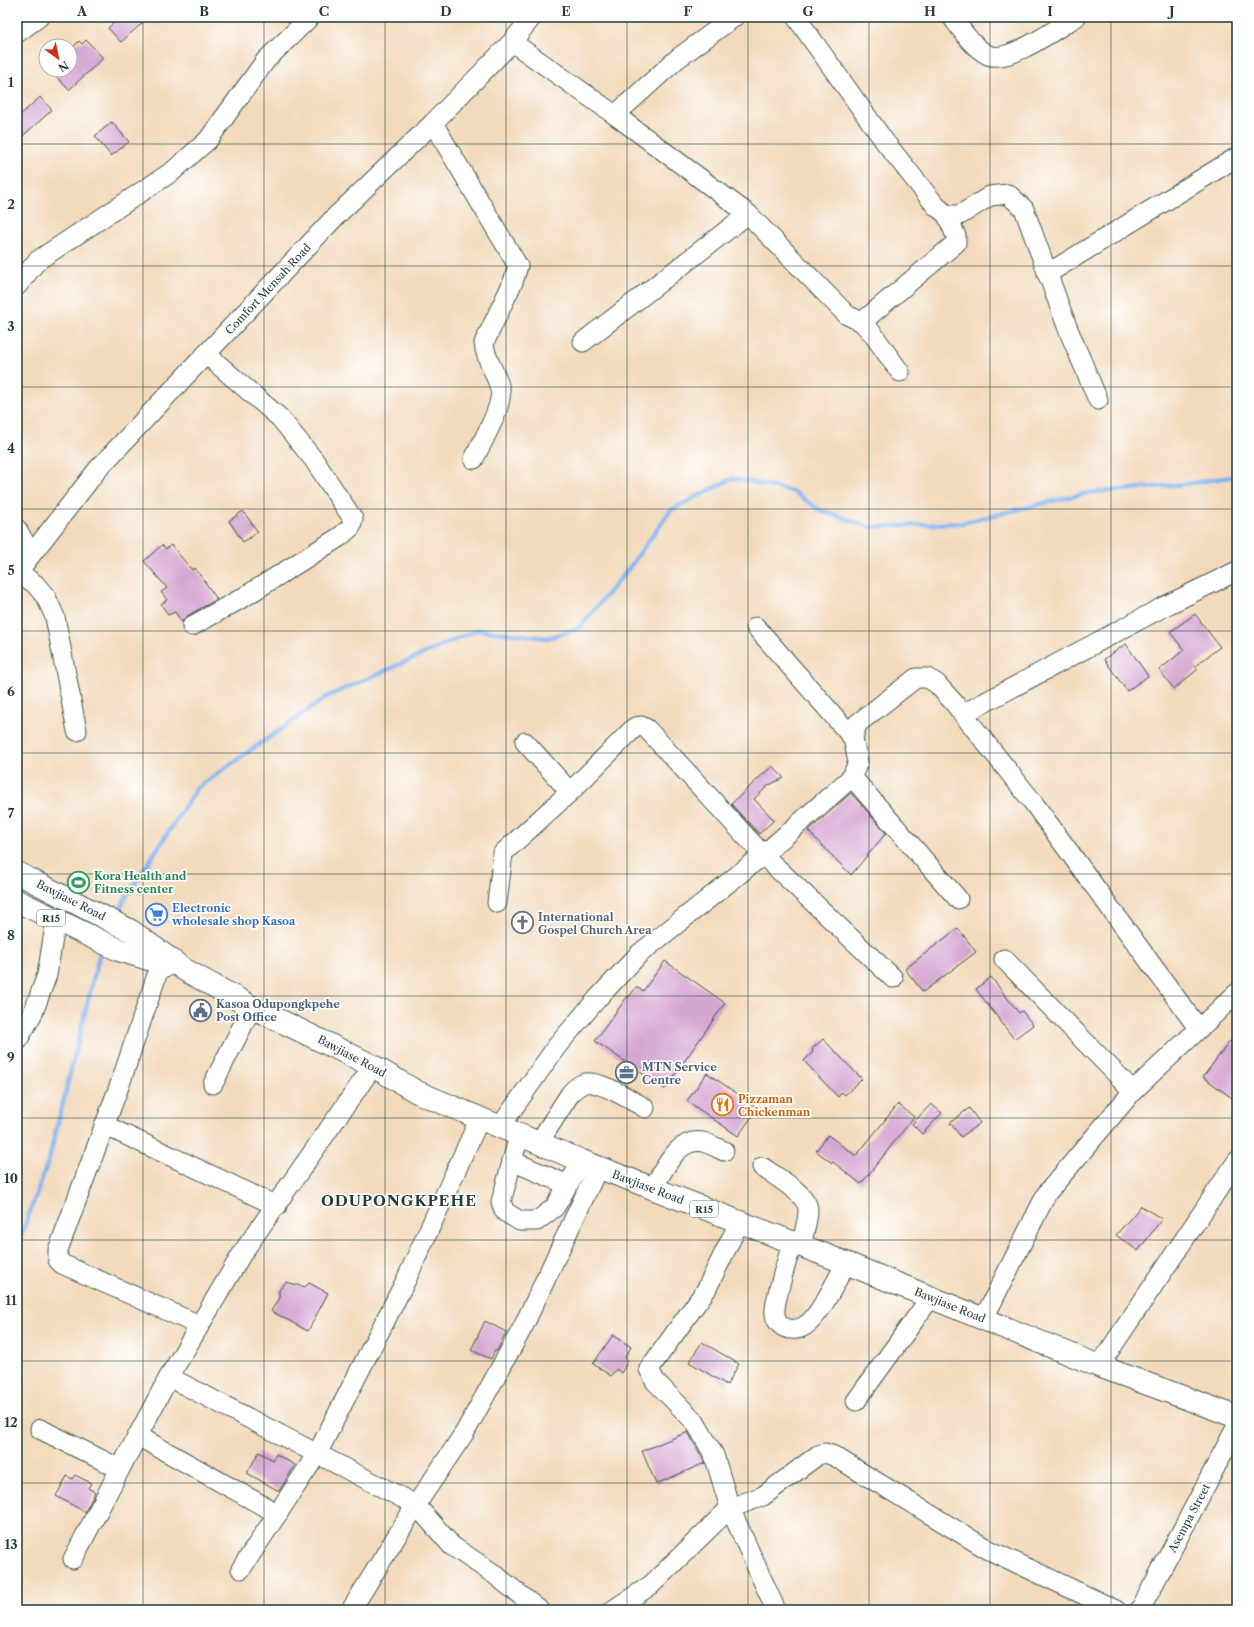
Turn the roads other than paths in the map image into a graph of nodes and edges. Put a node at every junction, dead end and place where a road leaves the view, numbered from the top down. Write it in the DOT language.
graph roads {
  1 [pos="40,17"];
  2 [pos="310,17"];
  3 [pos="532,17"];
  4 [pos="734,17"];
  5 [pos="796,17"];
  6 [pos="952,17"];
  7 [pos="1076,17"];
  8 [pos="17,33"];
  9 [pos="512,42"];
  10 [pos="615,114"];
  11 [pos="433,123"];
  12 [pos="1237,157"];
  13 [pos="748,214"];
  14 [pos="947,215"];
  15 [pos="1047,274"];
  16 [pos="17,286"];
  17 [pos="862,322"];
  18 [pos="583,342"];
  19 [pos="206,354"];
  20 [pos="900,372"];
  21 [pos="1098,400"];
  22 [pos="474,459"];
  23 [pos="17,529"];
  24 [pos="31,554"];
  25 [pos="1237,571"];
  26 [pos="17,572"];
  27 [pos="192,626"];
  28 [pos="756,627"];
  29 [pos="963,714"];
  30 [pos="77,731"];
  31 [pos="853,738"];
  32 [pos="525,742"];
  33 [pos="852,777"];
  34 [pos="570,792"];
  35 [pos="763,855"];
  36 [pos="17,873"];
  37 [pos="958,899"];
  38 [pos="17,901"];
  39 [pos="497,903"];
  40 [pos="56,920"];
  41 [pos="1004,959"];
  42 [pos="161,963"];
  43 [pos="185,970"];
  44 [pos="893,978"];
  45 [pos="1237,993"];
  46 [pos="252,1007"];
  47 [pos="1198,1028"];
  48 [pos="17,1042"];
  49 [pos="373,1066"];
  50 [pos="213,1084"];
  51 [pos="1133,1091"];
  52 [pos="645,1108"];
  53 [pos="480,1118"];
  54 [pos="104,1125"];
  55 [pos="519,1136"];
  56 [pos="724,1151"];
  57 [pos="512,1161"];
  58 [pos="1237,1161"];
  59 [pos="590,1164"];
  60 [pos="762,1167"];
  61 [pos="568,1185"];
  62 [pos="653,1188"];
  63 [pos="277,1206"];
  64 [pos="739,1223"];
  65 [pos="797,1245"];
  66 [pos="846,1263"];
  67 [pos="931,1297"];
  68 [pos="984,1318"];
  69 [pos="199,1325"];
  70 [pos="1099,1366"];
  71 [pos="169,1377"];
  72 [pos="856,1401"];
  73 [pos="1237,1417"];
  74 [pos="1237,1426"];
  75 [pos="40,1429"];
  76 [pos="138,1436"];
  77 [pos="317,1454"];
  78 [pos="120,1468"];
  79 [pos="416,1505"];
  80 [pos="730,1508"];
  81 [pos="278,1514"];
  82 [pos="73,1559"];
  83 [pos="241,1569"];
  84 [pos="351,1610"];
  85 [pos="539,1610"];
  86 [pos="613,1610"];
  87 [pos="776,1610"];
  88 [pos="1116,1610"];
  89 [pos="1140,1610"];
  1 -- 8 [label="street"];
  2 -- 16 [label="street"];
  3 -- 9 [label="street, Comfort Mensah Road"];
  4 -- 10 [label="street"];
  5 -- 14 [label="street"];
  6 -- 7 [label="street"];
  9 -- 10 [label="street"];
  9 -- 11 [label="street, Comfort Mensah Road"];
  10 -- 13 [label="street"];
  11 -- 19 [label="street, Comfort Mensah Road"];
  11 -- 22 [label="street"];
  12 -- 15 [label="street"];
  13 -- 17 [label="street"];
  13 -- 18 [label="street"];
  14 -- 15 [label="street"];
  14 -- 17 [label="street"];
  15 -- 21 [label="street"];
  17 -- 20 [label="street"];
  19 -- 24 [label="street, Comfort Mensah Road"];
  19 -- 27 [label="street"];
  23 -- 24 [label="street"];
  24 -- 26 [label="street, Comfort Mensah Road"];
  25 -- 29 [label="street"];
  26 -- 30 [label="street"];
  28 -- 31 [label="street"];
  29 -- 31 [label="street"];
  29 -- 47 [label="street"];
  31 -- 33 [label="street"];
  32 -- 34 [label="street"];
  33 -- 35 [label="street"];
  33 -- 37 [label="street"];
  34 -- 35 [label="street"];
  34 -- 39 [label="street"];
  35 -- 44 [label="street"];
  35 -- 55 [label="street"];
  36 -- 43 [label="main road, Bawjiase Road / R15"];
  38 -- 40 [label="main road, Bawjiase Road / R15"];
  40 -- 42 [label="main road, Bawjiase Road / R15"];
  40 -- 48 [label="street"];
  41 -- 51 [label="street"];
  42 -- 43 [label="main road, Bawjiase Road / R15"];
  42 -- 54 [label="street"];
  43 -- 46 [label="main road, Bawjiase Road / R15"];
  45 -- 47 [label="street"];
  46 -- 49 [label="main road, Bawjiase Road / R15"];
  46 -- 50 [label="street"];
  47 -- 51 [label="street"];
  49 -- 53 [label="main road, Bawjiase Road / R15"];
  49 -- 63 [label="street"];
  51 -- 68 [label="street"];
  52 -- 55 [label="street"];
  53 -- 55 [label="main road, Bawjiase Road / R15"];
  53 -- 77 [label="street"];
  54 -- 63 [label="street"];
  54 -- 69 [label="street"];
  55 -- 57 [label="street"];
  55 -- 59 [label="main road, Bawjiase Road / R15"];
  56 -- 62 [label="street"];
  57 -- 61 [label="street"];
  57 -- 61 [label="street"];
  58 -- 70 [label="street"];
  59 -- 61 [label="street"];
  59 -- 62 [label="main road, Bawjiase Road / R15"];
  59 -- 79 [label="street"];
  60 -- 65 [label="street"];
  62 -- 64 [label="main road, Bawjiase Road / R15"];
  63 -- 69 [label="street"];
  64 -- 65 [label="main road, Bawjiase Road / R15"];
  64 -- 80 [label="street"];
  65 -- 66 [label="main road, Bawjiase Road / R15"];
  65 -- 66 [label="street"];
  66 -- 67 [label="main road, Bawjiase Road / R15"];
  67 -- 68 [label="main road, Bawjiase Road / R15"];
  67 -- 72 [label="street"];
  68 -- 70 [label="main road, Bawjiase Road / R15"];
  69 -- 71 [label="street"];
  70 -- 73 [label="main road, Bawjiase Road / R15"];
  71 -- 76 [label="street"];
  71 -- 77 [label="street"];
  74 -- 89 [label="street, Asempa Street"];
  75 -- 78 [label="street"];
  76 -- 78 [label="street"];
  76 -- 81 [label="street"];
  77 -- 79 [label="street"];
  77 -- 81 [label="street"];
  78 -- 82 [label="street"];
  79 -- 84 [label="street"];
  79 -- 85 [label="street"];
  80 -- 86 [label="street"];
  80 -- 87 [label="street"];
  80 -- 88 [label="street"];
  81 -- 83 [label="street"];
}
